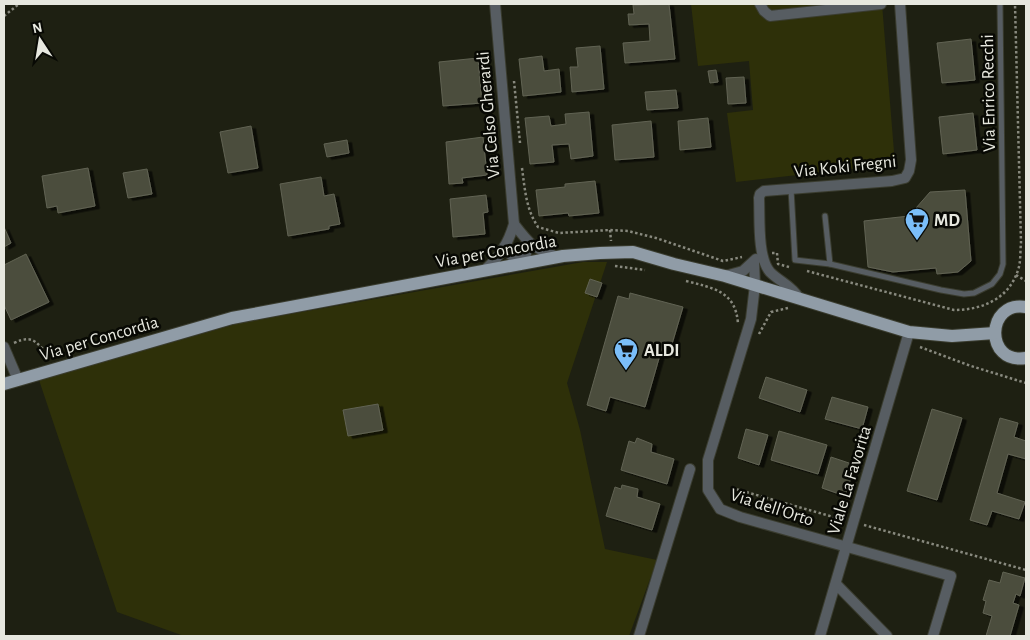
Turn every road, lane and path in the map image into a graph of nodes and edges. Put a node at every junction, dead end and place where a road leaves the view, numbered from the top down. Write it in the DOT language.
graph roads {
  1 [pos="19,4"];
  2 [pos="495,4"];
  3 [pos="760,4"];
  4 [pos="881,4"];
  5 [pos="900,4"];
  6 [pos="1000,4"];
  7 [pos="4,16"];
  8 [pos="791,189"];
  9 [pos="825,216"];
  10 [pos="514,224"];
  11 [pos="610,230"];
  12 [pos="528,243"];
  13 [pos="505,246"];
  14 [pos="762,249"];
  15 [pos="613,252"];
  16 [pos="557,257"];
  17 [pos="754,262"];
  18 [pos="520,264"];
  19 [pos="830,264"];
  20 [pos="766,266"];
  21 [pos="485,270"];
  22 [pos="650,271"];
  23 [pos="725,276"];
  24 [pos="1016,276"];
  25 [pos="682,280"];
  26 [pos="1026,281"];
  27 [pos="755,285"];
  28 [pos="798,304"];
  29 [pos="1026,308"];
  30 [pos="746,332"];
  31 [pos="994,333"];
  32 [pos="908,337"];
  33 [pos="4,347"];
  34 [pos="1026,358"];
  35 [pos="18,380"];
  36 [pos="1026,383"];
  37 [pos="4,384"];
  38 [pos="690,469"];
  39 [pos="732,488"];
  40 [pos="854,523"];
  41 [pos="846,547"];
  42 [pos="1026,570"];
  43 [pos="836,584"];
  44 [pos="639,636"];
  45 [pos="820,636"];
  46 [pos="887,636"];
  47 [pos="933,636"];
  1 -- 7 [label="path"];
  2 -- 10 [label="street, Via Celso Gherardi"];
  3 -- 4 [label="street"];
  5 -- 8 [label="street, Via Koki Fregni"];
  6 -- 19 [label="lane, Via Enrico Recchi"];
  8 -- 14 [label="street, Via Koki Fregni"];
  8 -- 19 [label="lane, Via Enrico Recchi"];
  9 -- 19 [label="lane"];
  10 -- 12 [label="street"];
  10 -- 13 [label="street, Via Celso Gherardi"];
  11 -- 15 [label="path"];
  12 -- 16 [label="street"];
  12 -- 18 [label="street"];
  13 -- 18 [label="street"];
  13 -- 21 [label="street, Via Celso Gherardi"];
  14 -- 17 [label="street"];
  14 -- 20 [label="street, Via Koki Fregni"];
  15 -- 16 [label="main road, Via per Concordia"];
  15 -- 22 [label="path"];
  15 -- 23 [label="main road, Via per Concordia"];
  16 -- 18 [label="main road, Via per Concordia"];
  17 -- 23 [label="street"];
  17 -- 27 [label="street"];
  18 -- 21 [label="main road, Via per Concordia"];
  20 -- 27 [label="street"];
  20 -- 28 [label="street"];
  21 -- 35 [label="main road, Via per Concordia"];
  23 -- 27 [label="main road, Via per Concordia"];
  24 -- 26 [label="path"];
  25 -- 30 [label="path"];
  27 -- 28 [label="main road, Via per Concordia"];
  27 -- 30 [label="street, Via dell'Orto"];
  28 -- 30 [label="path"];
  28 -- 32 [label="main road, Via per Concordia"];
  29 -- 31 [label="main road"];
  30 -- 41 [label="street, Via dell'Orto"];
  31 -- 32 [label="main road, Via per Concordia"];
  31 -- 34 [label="main road"];
  32 -- 36 [label="path"];
  32 -- 40 [label="street, Viale La Favorita"];
  33 -- 35 [label="street"];
  35 -- 37 [label="main road, Via per Concordia"];
  38 -- 44 [label="street"];
  39 -- 40 [label="path"];
  40 -- 41 [label="street, Viale La Favorita"];
  40 -- 42 [label="path"];
  41 -- 43 [label="street, Viale La Favorita"];
  41 -- 47 [label="street, Via dell'Orto"];
  43 -- 45 [label="street, Viale La Favorita"];
  43 -- 46 [label="street"];
}
